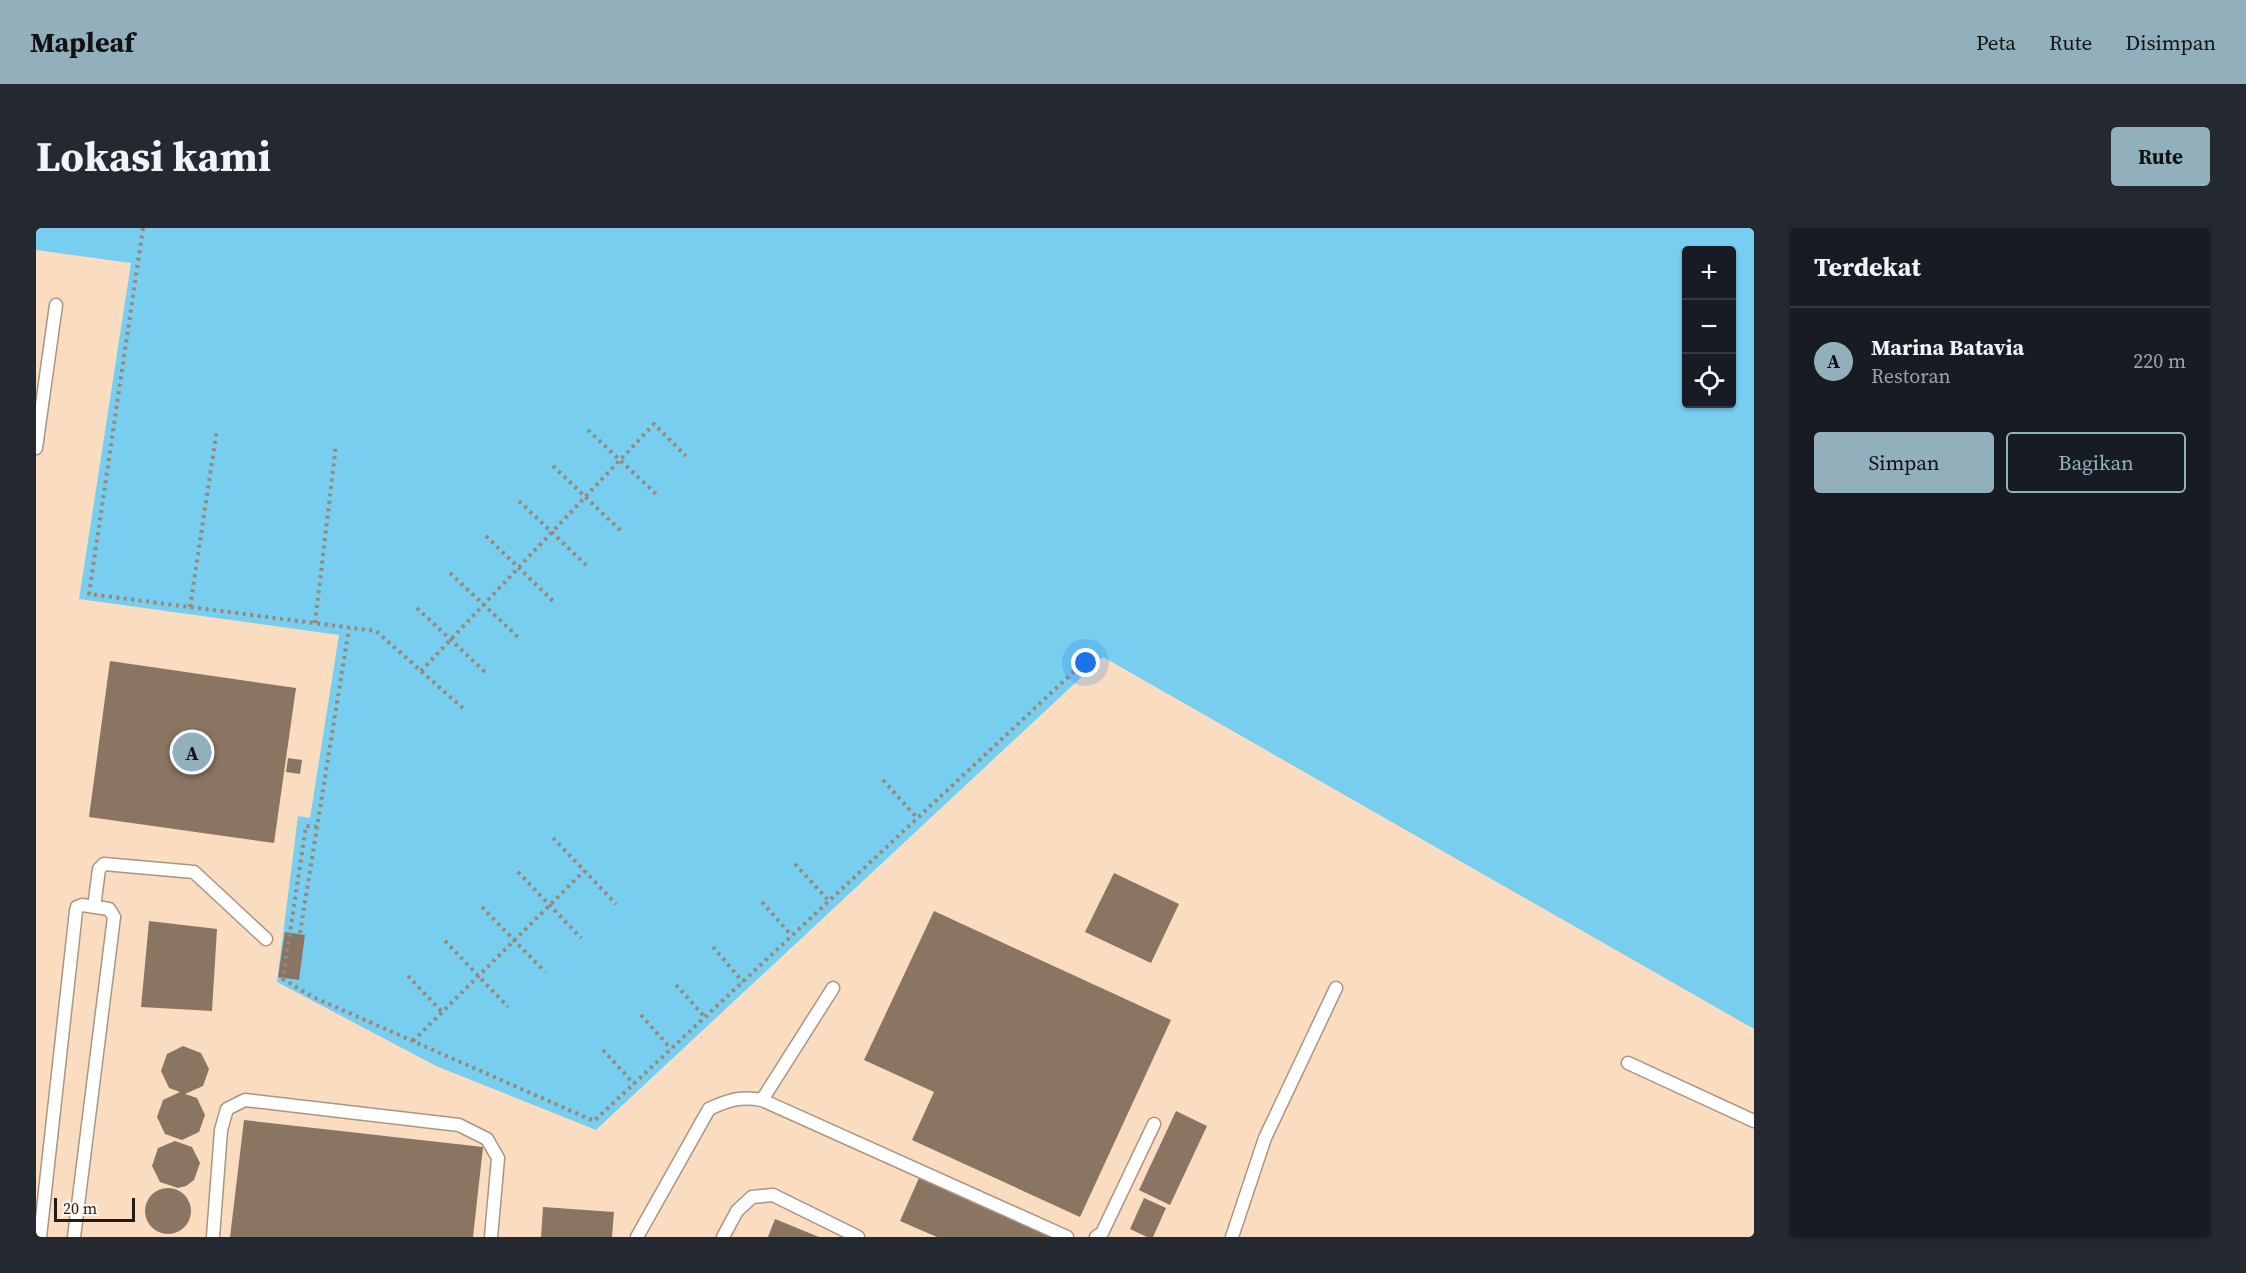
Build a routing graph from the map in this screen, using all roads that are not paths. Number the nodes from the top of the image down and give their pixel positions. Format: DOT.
graph roads {
  1 [pos="56,305"];
  2 [pos="36,448"];
  3 [pos="94,907"];
  4 [pos="266,939"];
  5 [pos="833,988"];
  6 [pos="1336,988"];
  7 [pos="1628,1063"];
  8 [pos="762,1100"];
  9 [pos="1754,1121"];
  10 [pos="1154,1124"];
  11 [pos="40,1237"];
  12 [pos="74,1237"];
  13 [pos="213,1237"];
  14 [pos="491,1237"];
  15 [pos="637,1237"];
  16 [pos="723,1237"];
  17 [pos="858,1237"];
  18 [pos="1066,1237"];
  19 [pos="1096,1237"];
  20 [pos="1232,1237"];
  1 -- 2 [label="lane"];
  3 -- 4 [label="lane"];
  3 -- 11 [label="lane"];
  3 -- 12 [label="lane"];
  5 -- 8 [label="lane"];
  6 -- 20 [label="lane"];
  7 -- 9 [label="lane"];
  8 -- 15 [label="lane"];
  8 -- 18 [label="lane"];
  10 -- 19 [label="lane"];
  13 -- 14 [label="lane"];
  16 -- 17 [label="lane"];
}
